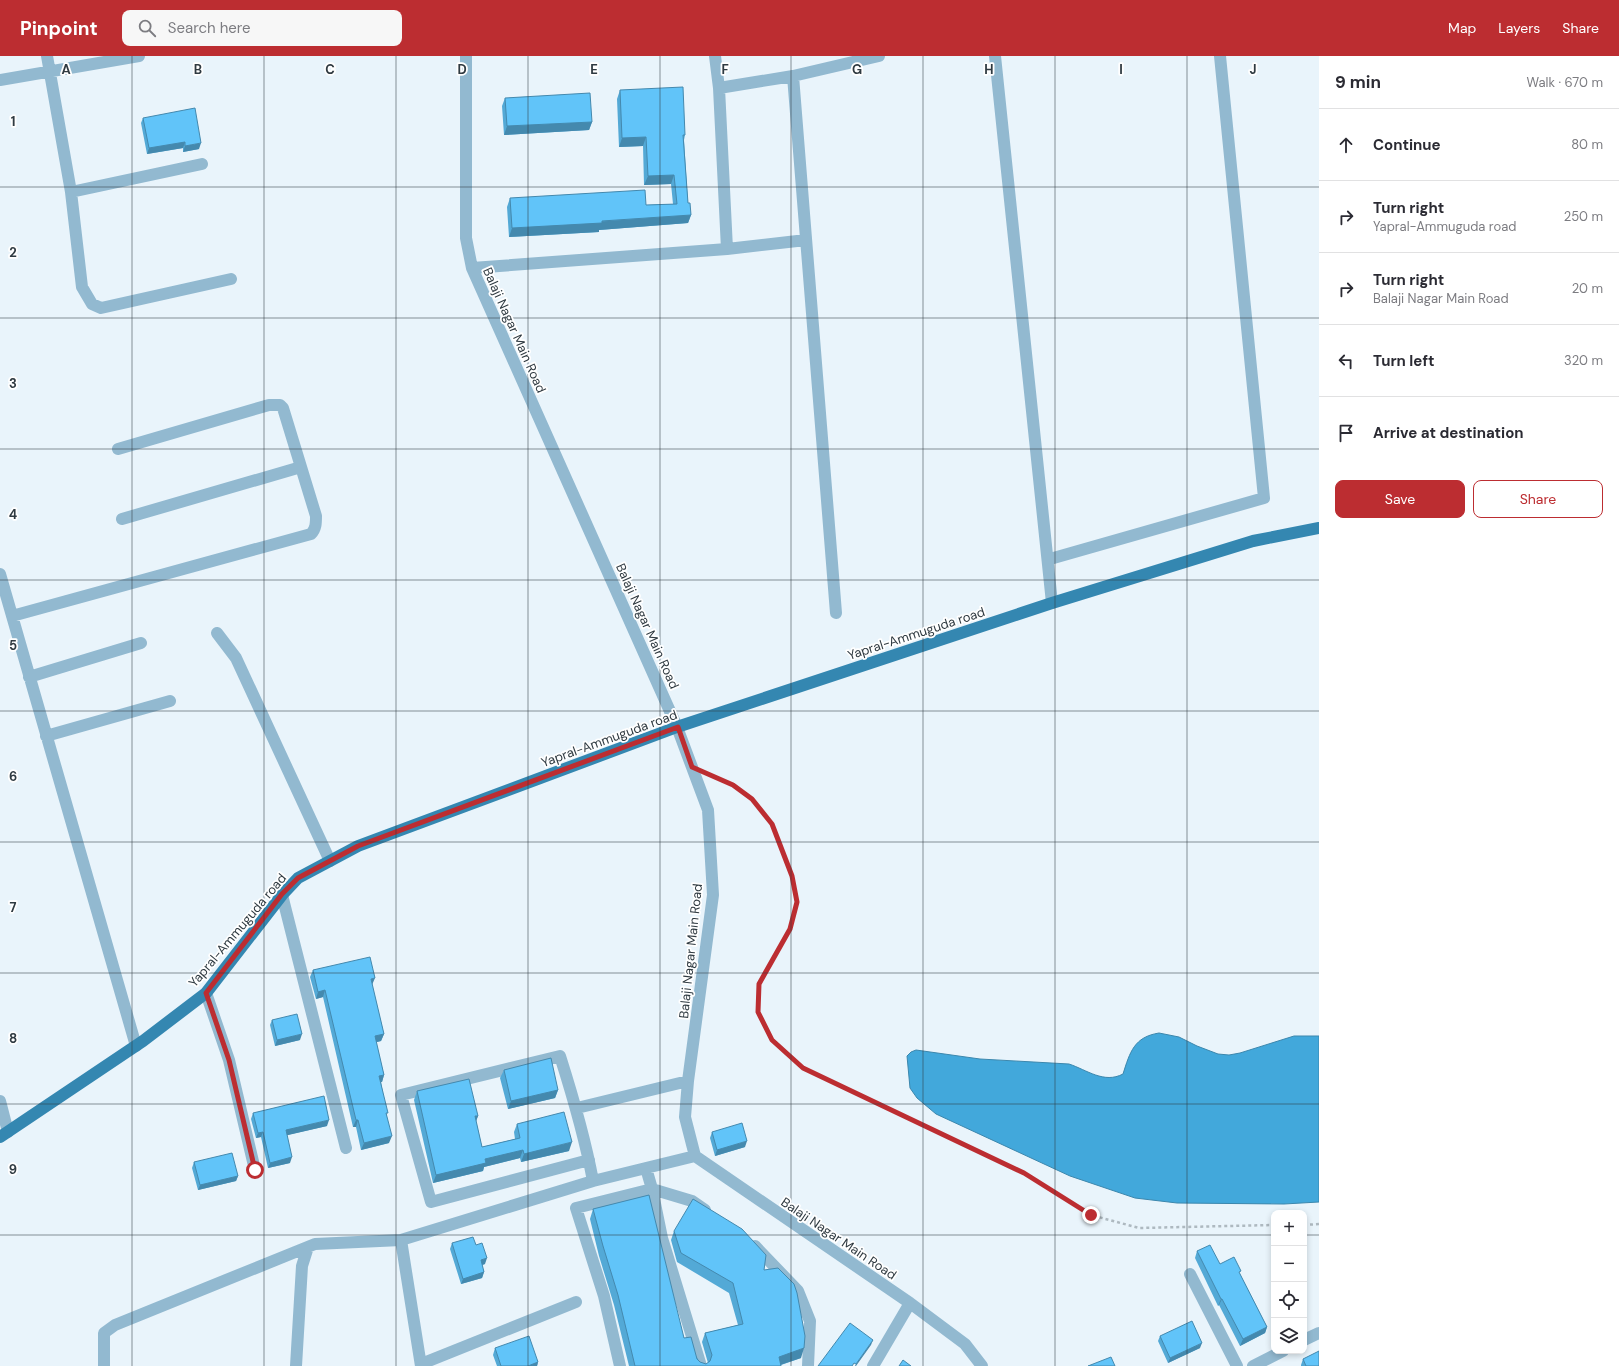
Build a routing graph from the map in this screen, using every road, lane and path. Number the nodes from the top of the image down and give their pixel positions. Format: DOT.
graph roads {
  1 [pos="47,56"];
  2 [pos="139,56"];
  3 [pos="466,56"];
  4 [pos="715,56"];
  5 [pos="880,56"];
  6 [pos="995,56"];
  7 [pos="1220,56"];
  8 [pos="50,70"];
  9 [pos="794,76"];
  10 [pos="0,80"];
  11 [pos="718,88"];
  12 [pos="202,164"];
  13 [pos="71,192"];
  14 [pos="806,240"];
  15 [pos="727,249"];
  16 [pos="472,268"];
  17 [pos="231,279"];
  18 [pos="118,449"];
  19 [pos="301,467"];
  20 [pos="122,519"];
  21 [pos="1319,528"];
  22 [pos="1050,559"];
  23 [pos="0,574"];
  24 [pos="1052,603"];
  25 [pos="836,613"];
  26 [pos="12,616"];
  27 [pos="217,633"];
  28 [pos="141,643"];
  29 [pos="30,677"];
  30 [pos="170,701"];
  31 [pos="678,727"];
  32 [pos="46,736"];
  33 [pos="692,767"];
  34 [pos="330,860"];
  35 [pos="282,894"];
  36 [pos="206,993"];
  37 [pos="136,1046"];
  38 [pos="688,1082"];
  39 [pos="0,1101"];
  40 [pos="577,1108"];
  41 [pos="4,1134"];
  42 [pos="346,1148"];
  43 [pos="695,1156"];
  44 [pos="589,1160"];
  45 [pos="646,1168"];
  46 [pos="255,1170"];
  47 [pos="593,1181"];
  48 [pos="652,1189"];
  49 [pos="717,1217"];
  50 [pos="1319,1224"];
  51 [pos="1271,1225"];
  52 [pos="1307,1225"];
  53 [pos="748,1238"];
  54 [pos="401,1240"];
  55 [pos="308,1248"];
  56 [pos="1190,1274"];
  57 [pos="576,1302"];
  58 [pos="910,1303"];
  59 [pos="1319,1333"];
  60 [pos="1307,1339"];
  61 [pos="1277,1354"];
  62 [pos="421,1365"];
  63 [pos="104,1366"];
  64 [pos="296,1366"];
  65 [pos="620,1366"];
  66 [pos="700,1366"];
  67 [pos="808,1366"];
  68 [pos="873,1366"];
  69 [pos="982,1366"];
  70 [pos="1237,1366"];
  71 [pos="1253,1366"];
  1 -- 8 [label="street"];
  2 -- 8 [label="street"];
  3 -- 16 [label="street, Balaji Nagar Main Road"];
  4 -- 11 [label="street"];
  5 -- 9 [label="street"];
  6 -- 24 [label="street"];
  7 -- 22 [label="street"];
  8 -- 10 [label="street"];
  8 -- 13 [label="street"];
  9 -- 11 [label="street"];
  9 -- 14 [label="street"];
  11 -- 15 [label="street"];
  12 -- 13 [label="street"];
  13 -- 17 [label="street"];
  14 -- 15 [label="street"];
  14 -- 25 [label="street"];
  15 -- 16 [label="street"];
  16 -- 31 [label="street, Balaji Nagar Main Road"];
  18 -- 19 [label="street"];
  19 -- 20 [label="street"];
  19 -- 26 [label="street"];
  21 -- 24 [label="main road, Yapral-Ammuguda road"];
  23 -- 26 [label="street"];
  24 -- 31 [label="main road, Yapral-Ammuguda road"];
  26 -- 29 [label="street"];
  27 -- 34 [label="street"];
  28 -- 29 [label="street"];
  29 -- 32 [label="street"];
  30 -- 32 [label="street"];
  31 -- 33 [label="street, Balaji Nagar Main Road"];
  31 -- 34 [label="main road, Yapral-Ammuguda road"];
  32 -- 37 [label="street"];
  33 -- 38 [label="street, Balaji Nagar Main Road"];
  33 -- 51 [label="path"];
  34 -- 35 [label="main road, Yapral-Ammuguda road"];
  35 -- 36 [label="main road, Yapral-Ammuguda road"];
  35 -- 42 [label="street"];
  36 -- 37 [label="main road, Yapral-Ammuguda road"];
  36 -- 46 [label="street"];
  37 -- 41 [label="main road, Yapral-Ammuguda road"];
  38 -- 40 [label="street"];
  38 -- 43 [label="street, Balaji Nagar Main Road"];
  39 -- 41 [label="street"];
  40 -- 44 [label="street"];
  40 -- 44 [label="street"];
  43 -- 45 [label="street"];
  43 -- 58 [label="street, Balaji Nagar Main Road"];
  44 -- 47 [label="street"];
  45 -- 47 [label="street"];
  45 -- 48 [label="street"];
  47 -- 54 [label="street"];
  48 -- 49 [label="street"];
  48 -- 65 [label="street"];
  48 -- 66 [label="street"];
  50 -- 52 [label="path"];
  53 -- 67 [label="street"];
  54 -- 55 [label="street"];
  54 -- 62 [label="street"];
  55 -- 63 [label="street"];
  55 -- 64 [label="street"];
  56 -- 70 [label="street"];
  57 -- 62 [label="street"];
  58 -- 68 [label="street"];
  58 -- 69 [label="street, Balaji Nagar Main Road"];
  59 -- 60 [label="street"];
  61 -- 71 [label="street"];
}
